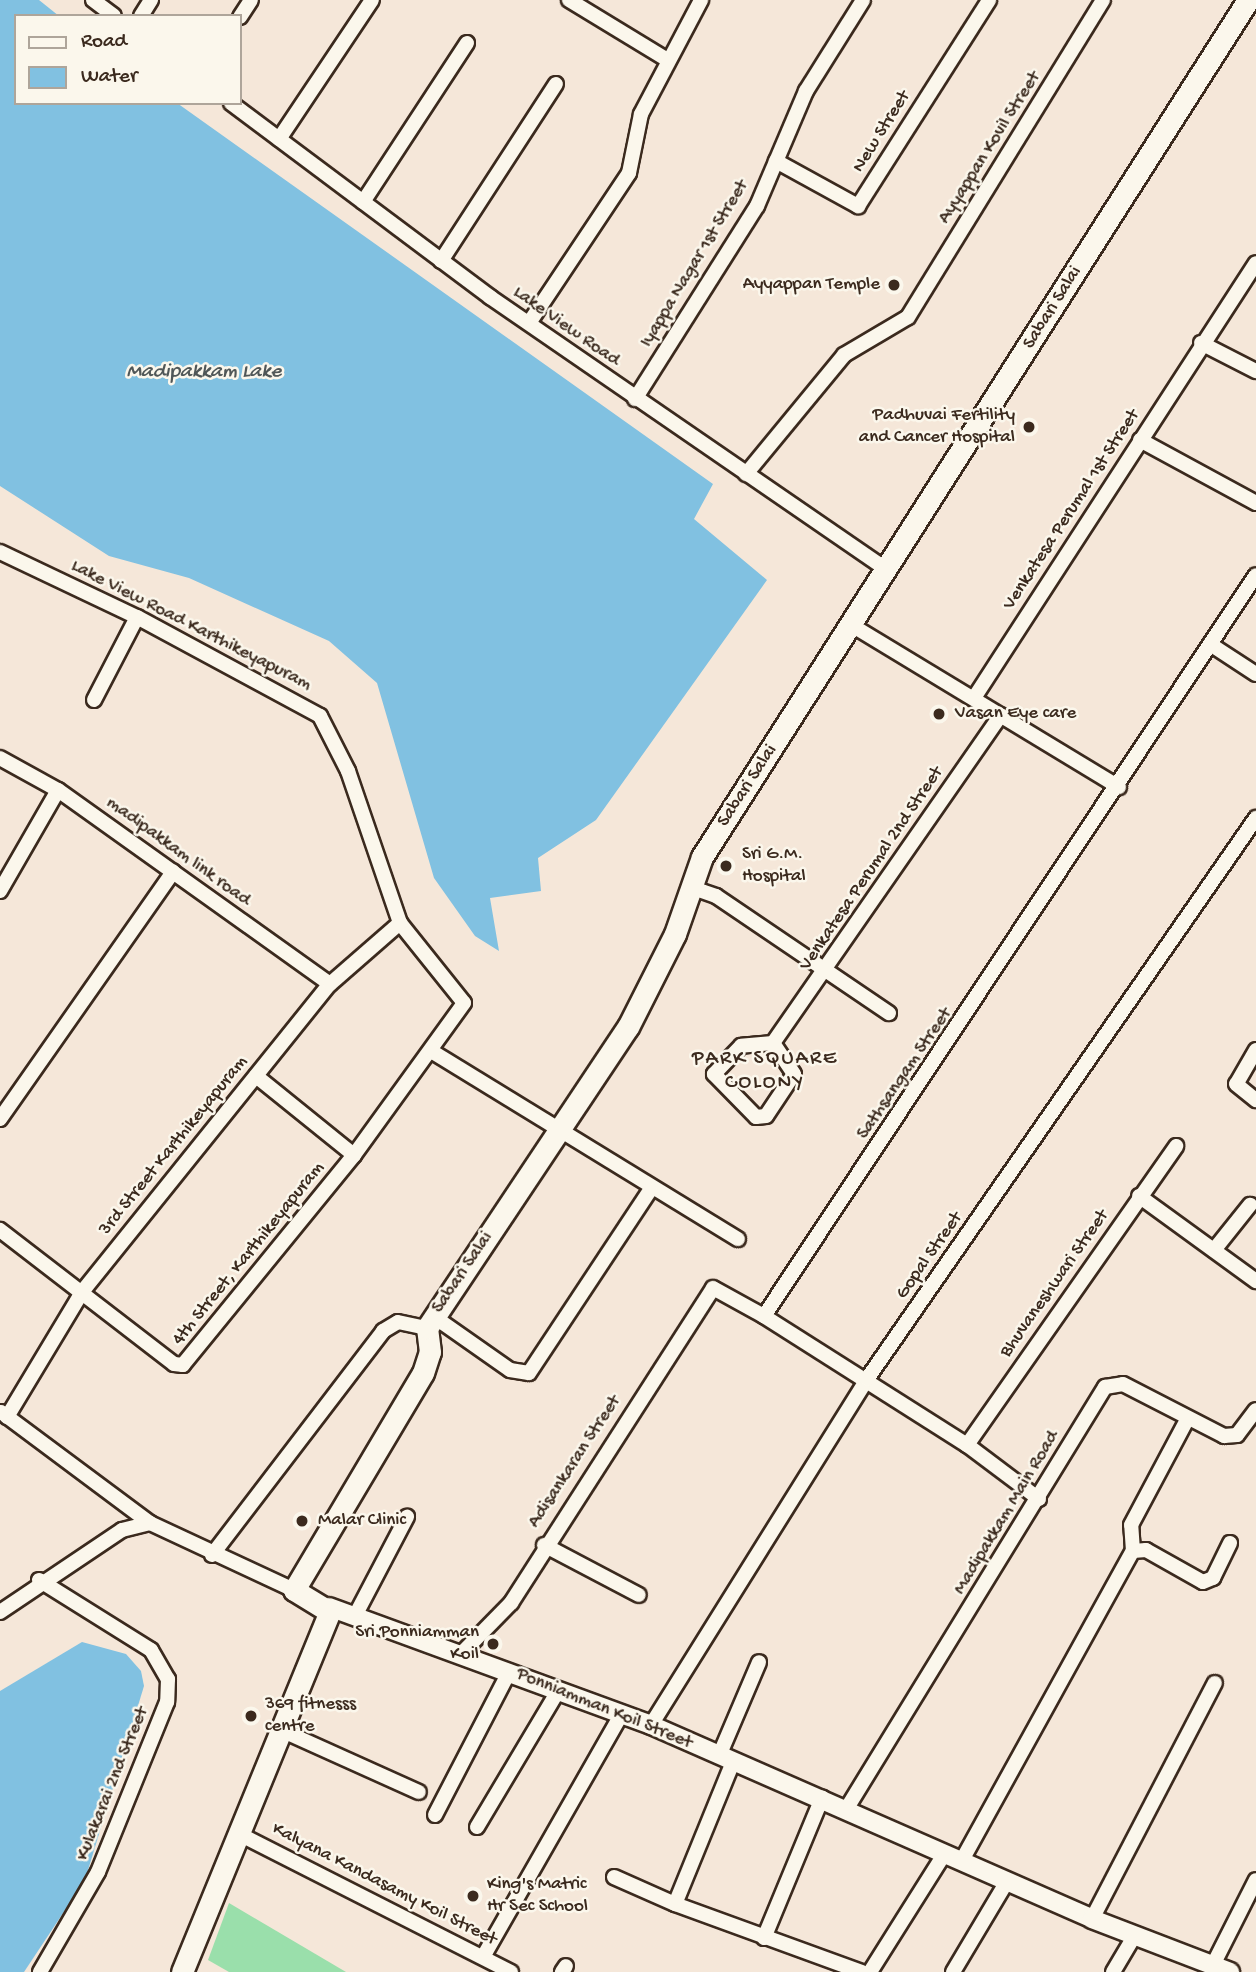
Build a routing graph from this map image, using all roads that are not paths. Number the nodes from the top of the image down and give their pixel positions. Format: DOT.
graph roads {
  1 [pos="93,0"];
  2 [pos="372,0"];
  3 [pos="569,0"];
  4 [pos="701,0"];
  5 [pos="863,0"];
  6 [pos="989,0"];
  7 [pos="1104,0"];
  8 [pos="1248,0"];
  9 [pos="111,14"];
  10 [pos="467,43"];
  11 [pos="666,59"];
  12 [pos="556,84"];
  13 [pos="234,105"];
  14 [pos="279,139"];
  15 [pos="776,161"];
  16 [pos="363,202"];
  17 [pos="442,261"];
  18 [pos="1256,263"];
  19 [pos="529,323"];
  20 [pos="1202,343"];
  21 [pos="1256,371"];
  22 [pos="635,398"];
  23 [pos="1140,440"];
  24 [pos="746,474"];
  25 [pos="1256,503"];
  26 [pos="0,552"];
  27 [pos="888,570"];
  28 [pos="1256,575"];
  29 [pos="137,617"];
  30 [pos="853,626"];
  31 [pos="1210,644"];
  32 [pos="1256,674"];
  33 [pos="974,698"];
  34 [pos="94,700"];
  35 [pos="1001,715"];
  36 [pos="0,758"];
  37 [pos="1119,787"];
  38 [pos="58,790"];
  39 [pos="1256,818"];
  40 [pos="173,872"];
  41 [pos="693,888"];
  42 [pos="0,891"];
  43 [pos="400,923"];
  44 [pos="826,972"];
  45 [pos="330,984"];
  46 [pos="889,1013"];
  47 [pos="773,1043"];
  48 [pos="1256,1049"];
  49 [pos="431,1051"];
  50 [pos="256,1076"];
  51 [pos="1256,1100"];
  52 [pos="0,1119"];
  53 [pos="558,1132"];
  54 [pos="1176,1146"];
  55 [pos="354,1154"];
  56 [pos="650,1190"];
  57 [pos="1139,1196"];
  58 [pos="1250,1205"];
  59 [pos="0,1230"];
  60 [pos="738,1239"];
  61 [pos="1214,1251"];
  62 [pos="1256,1281"];
  63 [pos="82,1292"];
  64 [pos="764,1316"];
  65 [pos="430,1322"];
  66 [pos="867,1380"];
  67 [pos="1256,1410"];
  68 [pos="4,1414"];
  69 [pos="1188,1418"];
  70 [pos="967,1445"];
  71 [pos="1039,1499"];
  72 [pos="407,1517"];
  73 [pos="150,1523"];
  74 [pos="1230,1543"];
  75 [pos="544,1545"];
  76 [pos="1133,1550"];
  77 [pos="212,1555"];
  78 [pos="39,1580"];
  79 [pos="294,1590"];
  80 [pos="639,1595"];
  81 [pos="329,1607"];
  82 [pos="0,1612"];
  83 [pos="356,1614"];
  84 [pos="463,1652"];
  85 [pos="759,1662"];
  86 [pos="509,1672"];
  87 [pos="1214,1683"];
  88 [pos="558,1691"];
  89 [pos="620,1717"];
  90 [pos="651,1725"];
  91 [pos="281,1730"];
  92 [pos="726,1759"];
  93 [pos="419,1792"];
  94 [pos="822,1798"];
  95 [pos="847,1808"];
  96 [pos="435,1815"];
  97 [pos="477,1826"];
  98 [pos="239,1834"];
  99 [pos="953,1857"];
  100 [pos="614,1877"];
  101 [pos="1256,1880"];
  102 [pos="1006,1883"];
  103 [pos="675,1904"];
  104 [pos="1092,1919"];
  105 [pos="1135,1935"];
  106 [pos="764,1938"];
  107 [pos="483,1956"];
  108 [pos="1201,1966"];
  109 [pos="40,1972"];
  110 [pos="182,1972"];
  111 [pos="511,1972"];
  112 [pos="862,1972"];
  113 [pos="870,1972"];
  114 [pos="953,1972"];
  115 [pos="1114,1972"];
  116 [pos="1230,1972"];
  1 -- 9 [label="street"];
  2 -- 14 [label="street"];
  3 -- 11 [label="street"];
  4 -- 11 [label="street"];
  5 -- 15 [label="street, Iyappa Nagar 1st Street"];
  6 -- 15 [label="street, New Street"];
  7 -- 24 [label="street, Ayyappan Kovil Street"];
  8 -- 27 [label="main road, Sabari Salai"];
  10 -- 16 [label="street"];
  11 -- 19 [label="street"];
  12 -- 17 [label="street"];
  13 -- 14 [label="street, Lake View Road"];
  14 -- 16 [label="street, Lake View Road"];
  15 -- 22 [label="street, Iyappa Nagar 1st Street"];
  16 -- 17 [label="street, Lake View Road"];
  17 -- 19 [label="street, Lake View Road"];
  18 -- 20 [label="street, Venkatesa Perumal 1st Street"];
  19 -- 22 [label="street, Lake View Road"];
  20 -- 21 [label="street"];
  20 -- 23 [label="street, Venkatesa Perumal 1st Street"];
  22 -- 24 [label="street, Lake View Road"];
  23 -- 25 [label="street"];
  23 -- 33 [label="street, Venkatesa Perumal 1st Street"];
  24 -- 27 [label="street, Lake View Road"];
  26 -- 29 [label="street, Lake View Road Karthikeyapuram"];
  27 -- 30 [label="main road, Sabari Salai"];
  28 -- 31 [label="street, Sathsangam Street"];
  29 -- 34 [label="street"];
  29 -- 43 [label="street, Lake View Road Karthikeyapuram"];
  30 -- 33 [label="street"];
  30 -- 41 [label="main road, Sabari Salai"];
  31 -- 32 [label="street"];
  31 -- 37 [label="street, Sathsangam Street"];
  33 -- 35 [label="street"];
  35 -- 37 [label="street"];
  35 -- 44 [label="street, Venkatesa Perumal 2nd Street"];
  36 -- 38 [label="street, madipakkam link road"];
  37 -- 64 [label="street, Sathsangam Street"];
  38 -- 40 [label="street, madipakkam link road"];
  38 -- 42 [label="street"];
  39 -- 66 [label="street, Gopal Street"];
  40 -- 45 [label="street, madipakkam link road"];
  40 -- 52 [label="street"];
  41 -- 44 [label="street"];
  41 -- 53 [label="main road, Sabari Salai"];
  43 -- 45 [label="street, 3rd Street Karthikeyapuram"];
  43 -- 49 [label="street, Lake View Road Karthikeyapuram"];
  44 -- 46 [label="street"];
  44 -- 47 [label="street, Venkatesa Perumal 2nd Street"];
  45 -- 50 [label="street, 3rd Street Karthikeyapuram"];
  47 -- 47 [label="street"];
  48 -- 51 [label="street"];
  49 -- 53 [label="street"];
  49 -- 55 [label="street, 4th Street, Karthikeyapuram"];
  50 -- 55 [label="street"];
  50 -- 63 [label="street, 3rd Street Karthikeyapuram"];
  53 -- 56 [label="street"];
  53 -- 65 [label="main road, Sabari Salai"];
  54 -- 57 [label="street, Bhuvaneshwari Street"];
  55 -- 63 [label="street, 4th Street, Karthikeyapuram"];
  56 -- 60 [label="street"];
  56 -- 65 [label="street"];
  57 -- 61 [label="street"];
  57 -- 70 [label="street, Bhuvaneshwari Street"];
  58 -- 61 [label="street"];
  59 -- 63 [label="street, 4th Street, Karthikeyapuram"];
  61 -- 62 [label="street"];
  63 -- 68 [label="street, 3rd Street Karthikeyapuram"];
  64 -- 66 [label="street"];
  64 -- 75 [label="street, Adisankaran Street"];
  65 -- 77 [label="street"];
  65 -- 79 [label="main road, Sabari Salai"];
  66 -- 70 [label="street"];
  66 -- 90 [label="street, Gopal Street"];
  67 -- 69 [label="street, Madipakkam Main Road"];
  68 -- 73 [label="street, Ponniamman Koil Street"];
  69 -- 71 [label="street, Madipakkam Main Road"];
  69 -- 76 [label="street"];
  70 -- 71 [label="street"];
  71 -- 95 [label="street, Madipakkam Main Road"];
  72 -- 83 [label="street"];
  73 -- 77 [label="street, Ponniamman Koil Street"];
  73 -- 78 [label="street"];
  74 -- 76 [label="street"];
  75 -- 80 [label="street"];
  75 -- 84 [label="street, Adisankaran Street"];
  76 -- 99 [label="street"];
  77 -- 79 [label="street, Ponniamman Koil Street"];
  78 -- 82 [label="street"];
  78 -- 109 [label="street, Kulakarai 2nd Street"];
  79 -- 81 [label="main road, Ponniamman Koil Street"];
  81 -- 83 [label="street, Ponniamman Koil Street"];
  81 -- 91 [label="main road"];
  83 -- 84 [label="street, Ponniamman Koil Street"];
  84 -- 86 [label="street, Ponniamman Koil Street"];
  85 -- 92 [label="street"];
  86 -- 88 [label="street, Ponniamman Koil Street"];
  86 -- 96 [label="street"];
  87 -- 104 [label="street"];
  88 -- 89 [label="street, Ponniamman Koil Street"];
  88 -- 97 [label="street"];
  89 -- 90 [label="street, Ponniamman Koil Street"];
  89 -- 107 [label="street"];
  90 -- 92 [label="street, Ponniamman Koil Street"];
  91 -- 93 [label="street"];
  91 -- 98 [label="main road"];
  92 -- 94 [label="street, Ponniamman Koil Street"];
  92 -- 103 [label="street"];
  94 -- 95 [label="street, Ponniamman Koil Street"];
  94 -- 106 [label="street"];
  95 -- 99 [label="street, Ponniamman Koil Street"];
  98 -- 107 [label="street, Kalyana Kandasamy Koil Street"];
  98 -- 110 [label="main road"];
  99 -- 102 [label="street, Ponniamman Koil Street"];
  99 -- 113 [label="street"];
  100 -- 103 [label="street"];
  101 -- 108 [label="street"];
  102 -- 104 [label="street, Ponniamman Koil Street"];
  102 -- 114 [label="street"];
  103 -- 106 [label="street"];
  104 -- 105 [label="street, Ponniamman Koil Street"];
  105 -- 108 [label="street, Ponniamman Koil Street"];
  105 -- 115 [label="street"];
  106 -- 112 [label="street"];
  107 -- 111 [label="street, Kalyana Kandasamy Koil Street"];
  108 -- 116 [label="street, Ponniamman Koil Street"];
}
